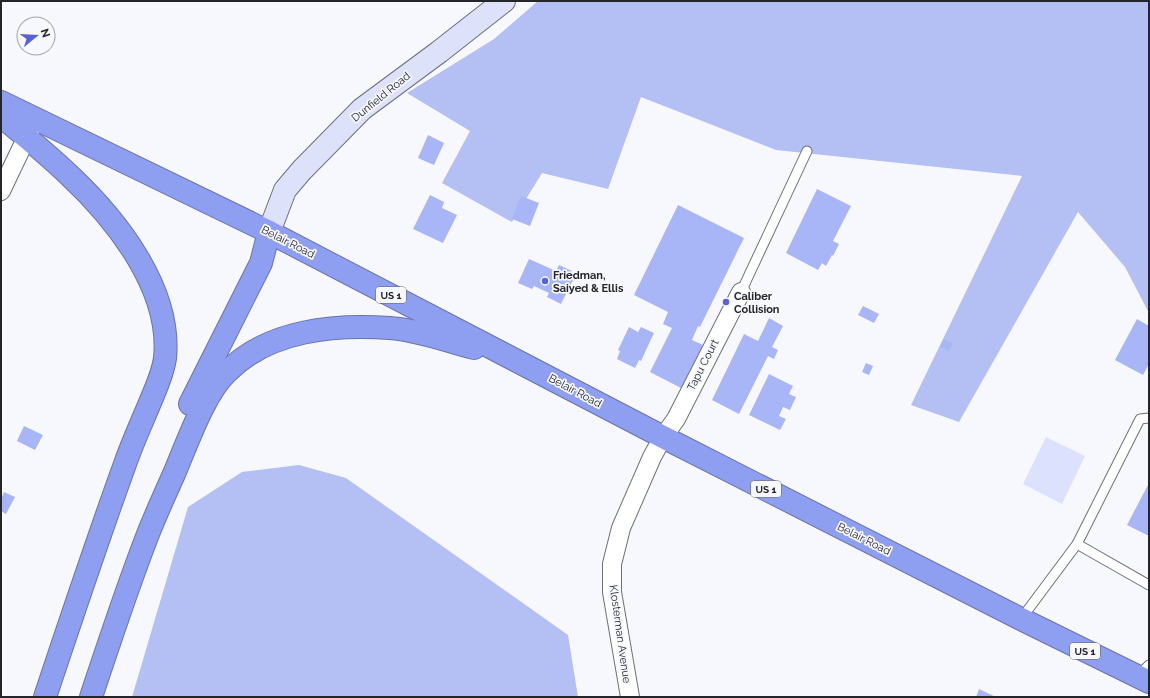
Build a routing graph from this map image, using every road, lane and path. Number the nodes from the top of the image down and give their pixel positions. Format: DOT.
graph roads {
  1 [pos="504,1"];
  2 [pos="1,102"];
  3 [pos="1,116"];
  4 [pos="37,118"];
  5 [pos="26,137"];
  6 [pos="807,151"];
  7 [pos="1,191"];
  8 [pos="269,232"];
  9 [pos="741,292"];
  10 [pos="512,358"];
  11 [pos="1149,418"];
  12 [pos="663,437"];
  13 [pos="148,533"];
  14 [pos="1076,544"];
  15 [pos="1149,585"];
  16 [pos="1021,619"];
  17 [pos="1145,675"];
  18 [pos="45,697"];
  19 [pos="90,697"];
  20 [pos="630,697"];
  1 -- 8 [label="street, Dunfield Road"];
  2 -- 4 [label="highway, Belair Road / US 1"];
  3 -- 5 [label="highway"];
  4 -- 5 [label="street"];
  4 -- 8 [label="highway, Belair Road / US 1"];
  5 -- 7 [label="street"];
  5 -- 18 [label="highway"];
  6 -- 9 [label="lane"];
  8 -- 10 [label="highway, Belair Road / US 1"];
  8 -- 13 [label="highway"];
  9 -- 12 [label="street, Tapu Court"];
  10 -- 12 [label="highway, Belair Road / US 1"];
  10 -- 13 [label="highway"];
  11 -- 14 [label="lane"];
  12 -- 16 [label="highway, Belair Road / US 1"];
  12 -- 20 [label="street, Klosterman Avenue"];
  13 -- 19 [label="highway"];
  14 -- 15 [label="lane"];
  14 -- 16 [label="lane"];
  16 -- 17 [label="highway, Belair Road / US 1"];
}
